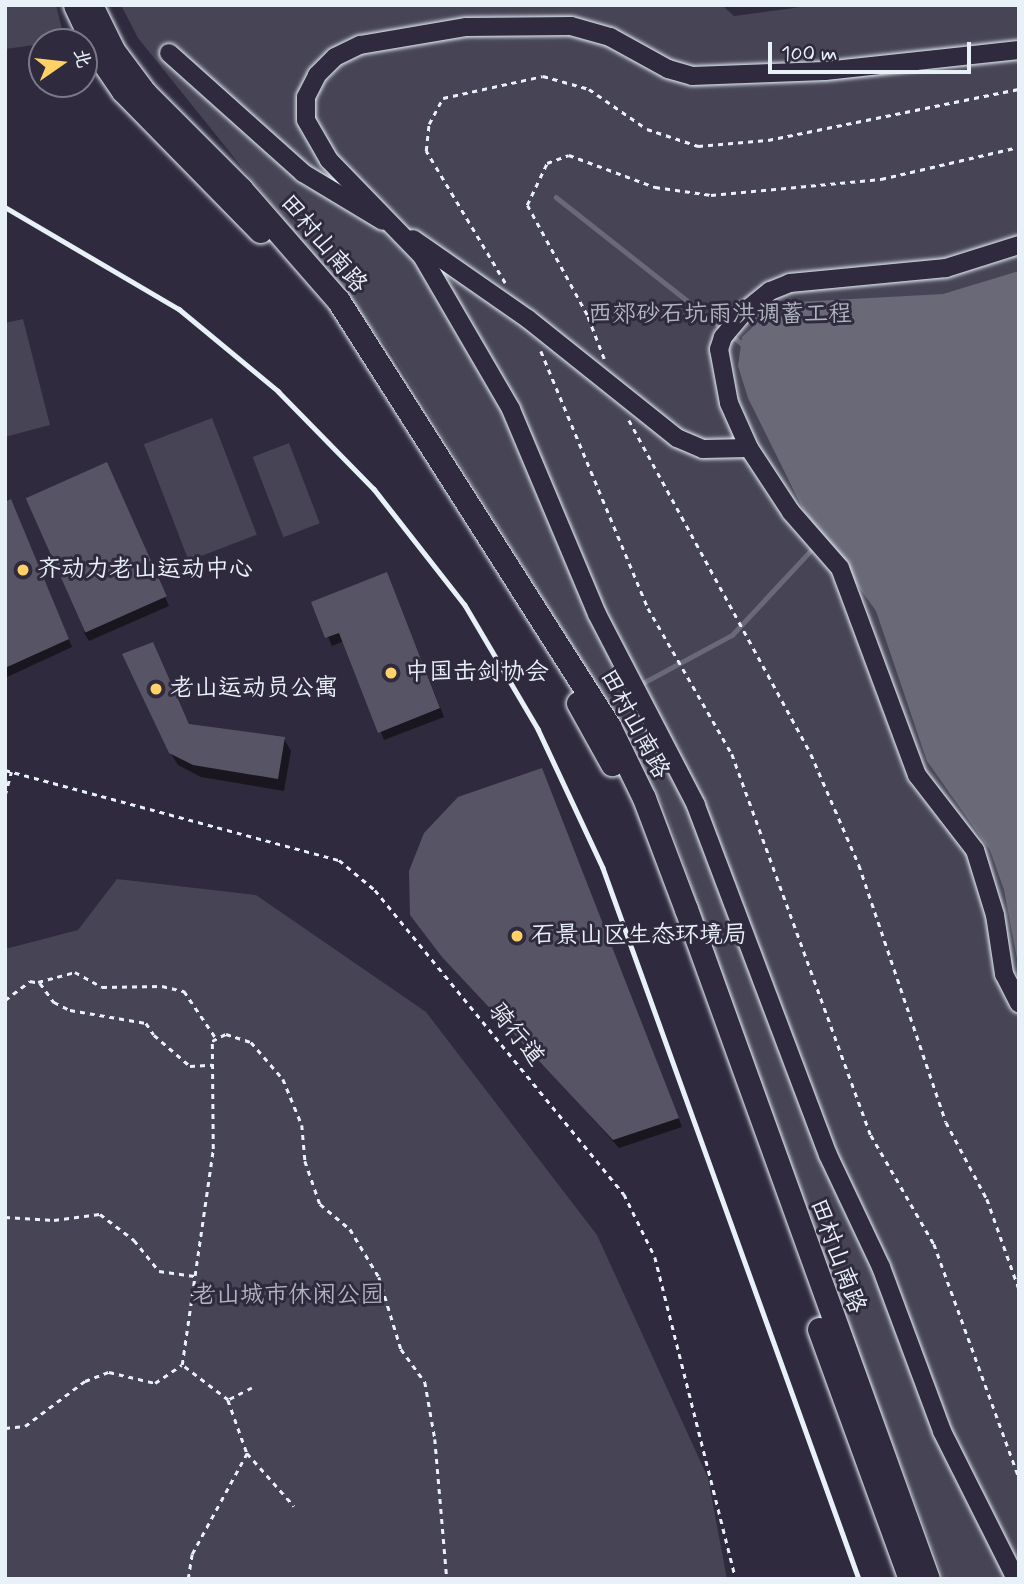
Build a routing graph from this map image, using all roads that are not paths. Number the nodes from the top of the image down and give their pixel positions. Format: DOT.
graph roads {
  1 [pos="75,5"];
  2 [pos="91,5"];
  3 [pos="1019,50"];
  4 [pos="169,53"];
  5 [pos="405,234"];
  6 [pos="1019,245"];
  7 [pos="749,448"];
  8 [pos="1019,1003"];
  9 [pos="910,1579"];
  10 [pos="928,1579"];
  11 [pos="1016,1579"];
  1 -- 9 [label="main road, 田村山南路"];
  2 -- 10 [label="main road, 田村山南路"];
  3 -- 5 [label="lane"];
  4 -- 5 [label="lane"];
  5 -- 7 [label="lane"];
  5 -- 11 [label="lane"];
  6 -- 7 [label="lane"];
  7 -- 8 [label="lane"];
}
